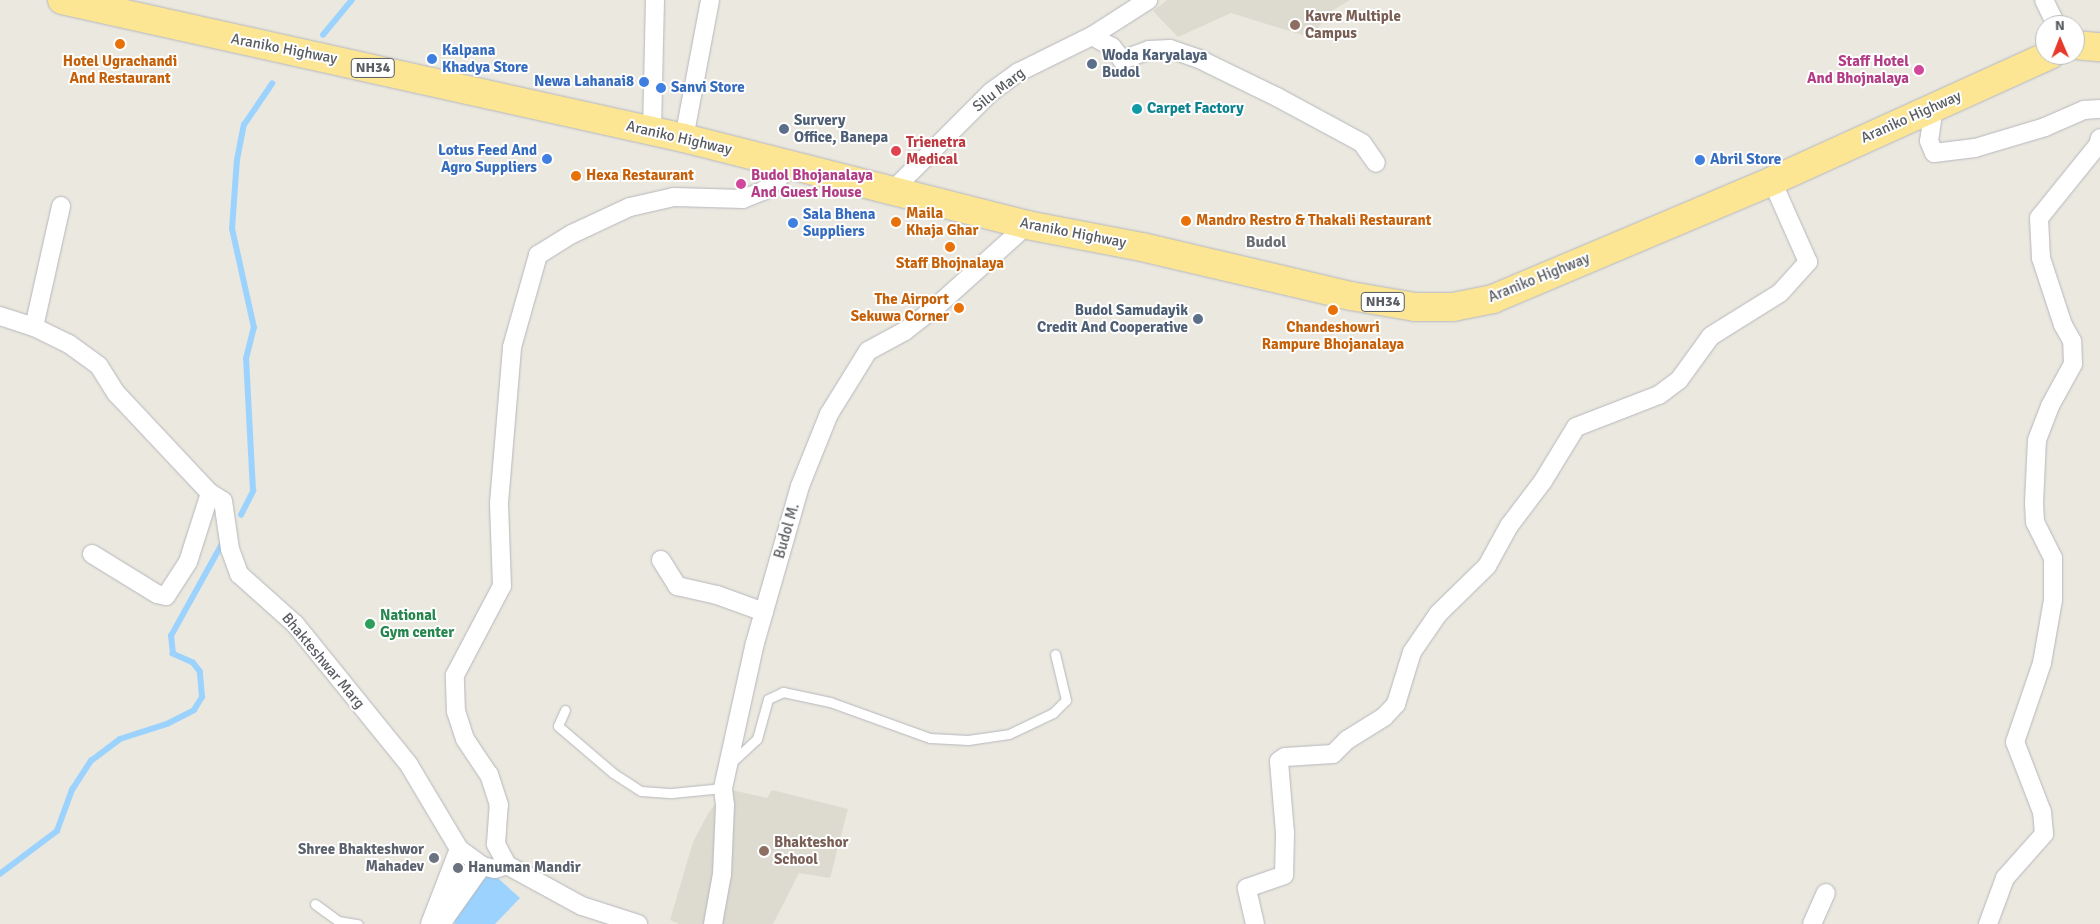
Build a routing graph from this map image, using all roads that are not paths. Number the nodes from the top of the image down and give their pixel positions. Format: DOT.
graph roads {
  1 [pos="62,0"];
  2 [pos="655,0"];
  3 [pos="710,0"];
  4 [pos="1148,0"];
  5 [pos="2044,0"];
  6 [pos="2051,15"];
  7 [pos="1092,36"];
  8 [pos="2085,46"];
  9 [pos="2100,47"];
  10 [pos="2035,62"];
  11 [pos="1934,106"];
  12 [pos="2100,109"];
  13 [pos="652,131"];
  14 [pos="684,138"];
  15 [pos="2100,138"];
  16 [pos="1376,163"];
  17 [pos="794,164"];
  18 [pos="1772,182"];
  19 [pos="894,189"];
  20 [pos="62,206"];
  21 [pos="1026,225"];
  22 [pos="0,316"];
  23 [pos="34,327"];
  24 [pos="210,493"];
  25 [pos="92,554"];
  26 [pos="661,560"];
  27 [pos="764,612"];
  28 [pos="1055,654"];
  29 [pos="565,710"];
  30 [pos="728,765"];
  31 [pos="723,788"];
  32 [pos="459,849"];
  33 [pos="477,864"];
  34 [pos="507,866"];
  35 [pos="1826,893"];
  36 [pos="315,904"];
  37 [pos="358,924"];
  38 [pos="430,924"];
  39 [pos="441,924"];
  40 [pos="638,924"];
  41 [pos="713,924"];
  42 [pos="1255,924"];
  43 [pos="1812,924"];
  44 [pos="1988,924"];
  1 -- 13 [label="highway, Araniko Highway / NH34"];
  2 -- 13 [label="street"];
  3 -- 14 [label="street"];
  4 -- 7 [label="street, Silu Marg"];
  5 -- 6 [label="street"];
  7 -- 16 [label="street"];
  7 -- 19 [label="street, Silu Marg"];
  8 -- 9 [label="highway"];
  10 -- 11 [label="highway, Araniko Highway / NH34"];
  11 -- 12 [label="street"];
  11 -- 18 [label="highway, Araniko Highway / NH34"];
  13 -- 14 [label="highway, Araniko Highway / NH34"];
  14 -- 17 [label="highway, Araniko Highway / NH34"];
  15 -- 44 [label="street"];
  17 -- 19 [label="highway, Araniko Highway / NH34"];
  17 -- 34 [label="street"];
  18 -- 21 [label="highway, Araniko Highway / NH34"];
  18 -- 42 [label="street"];
  19 -- 21 [label="highway, Araniko Highway / NH34"];
  20 -- 23 [label="street"];
  21 -- 27 [label="street, Budol M."];
  22 -- 23 [label="street, Bhakteshwar Marg"];
  23 -- 24 [label="street, Bhakteshwar Marg"];
  24 -- 25 [label="street"];
  24 -- 32 [label="street, Bhakteshwar Marg"];
  26 -- 27 [label="street"];
  27 -- 30 [label="street, Budol M."];
  28 -- 30 [label="lane"];
  29 -- 31 [label="lane"];
  30 -- 31 [label="street, Budol M."];
  31 -- 41 [label="street, Budol M."];
  32 -- 33 [label="street, Bhakteshwar Marg"];
  32 -- 38 [label="street"];
  33 -- 34 [label="street"];
  33 -- 38 [label="lane"];
  33 -- 39 [label="street"];
  34 -- 40 [label="street"];
  35 -- 43 [label="street"];
  36 -- 37 [label="lane"];
}
